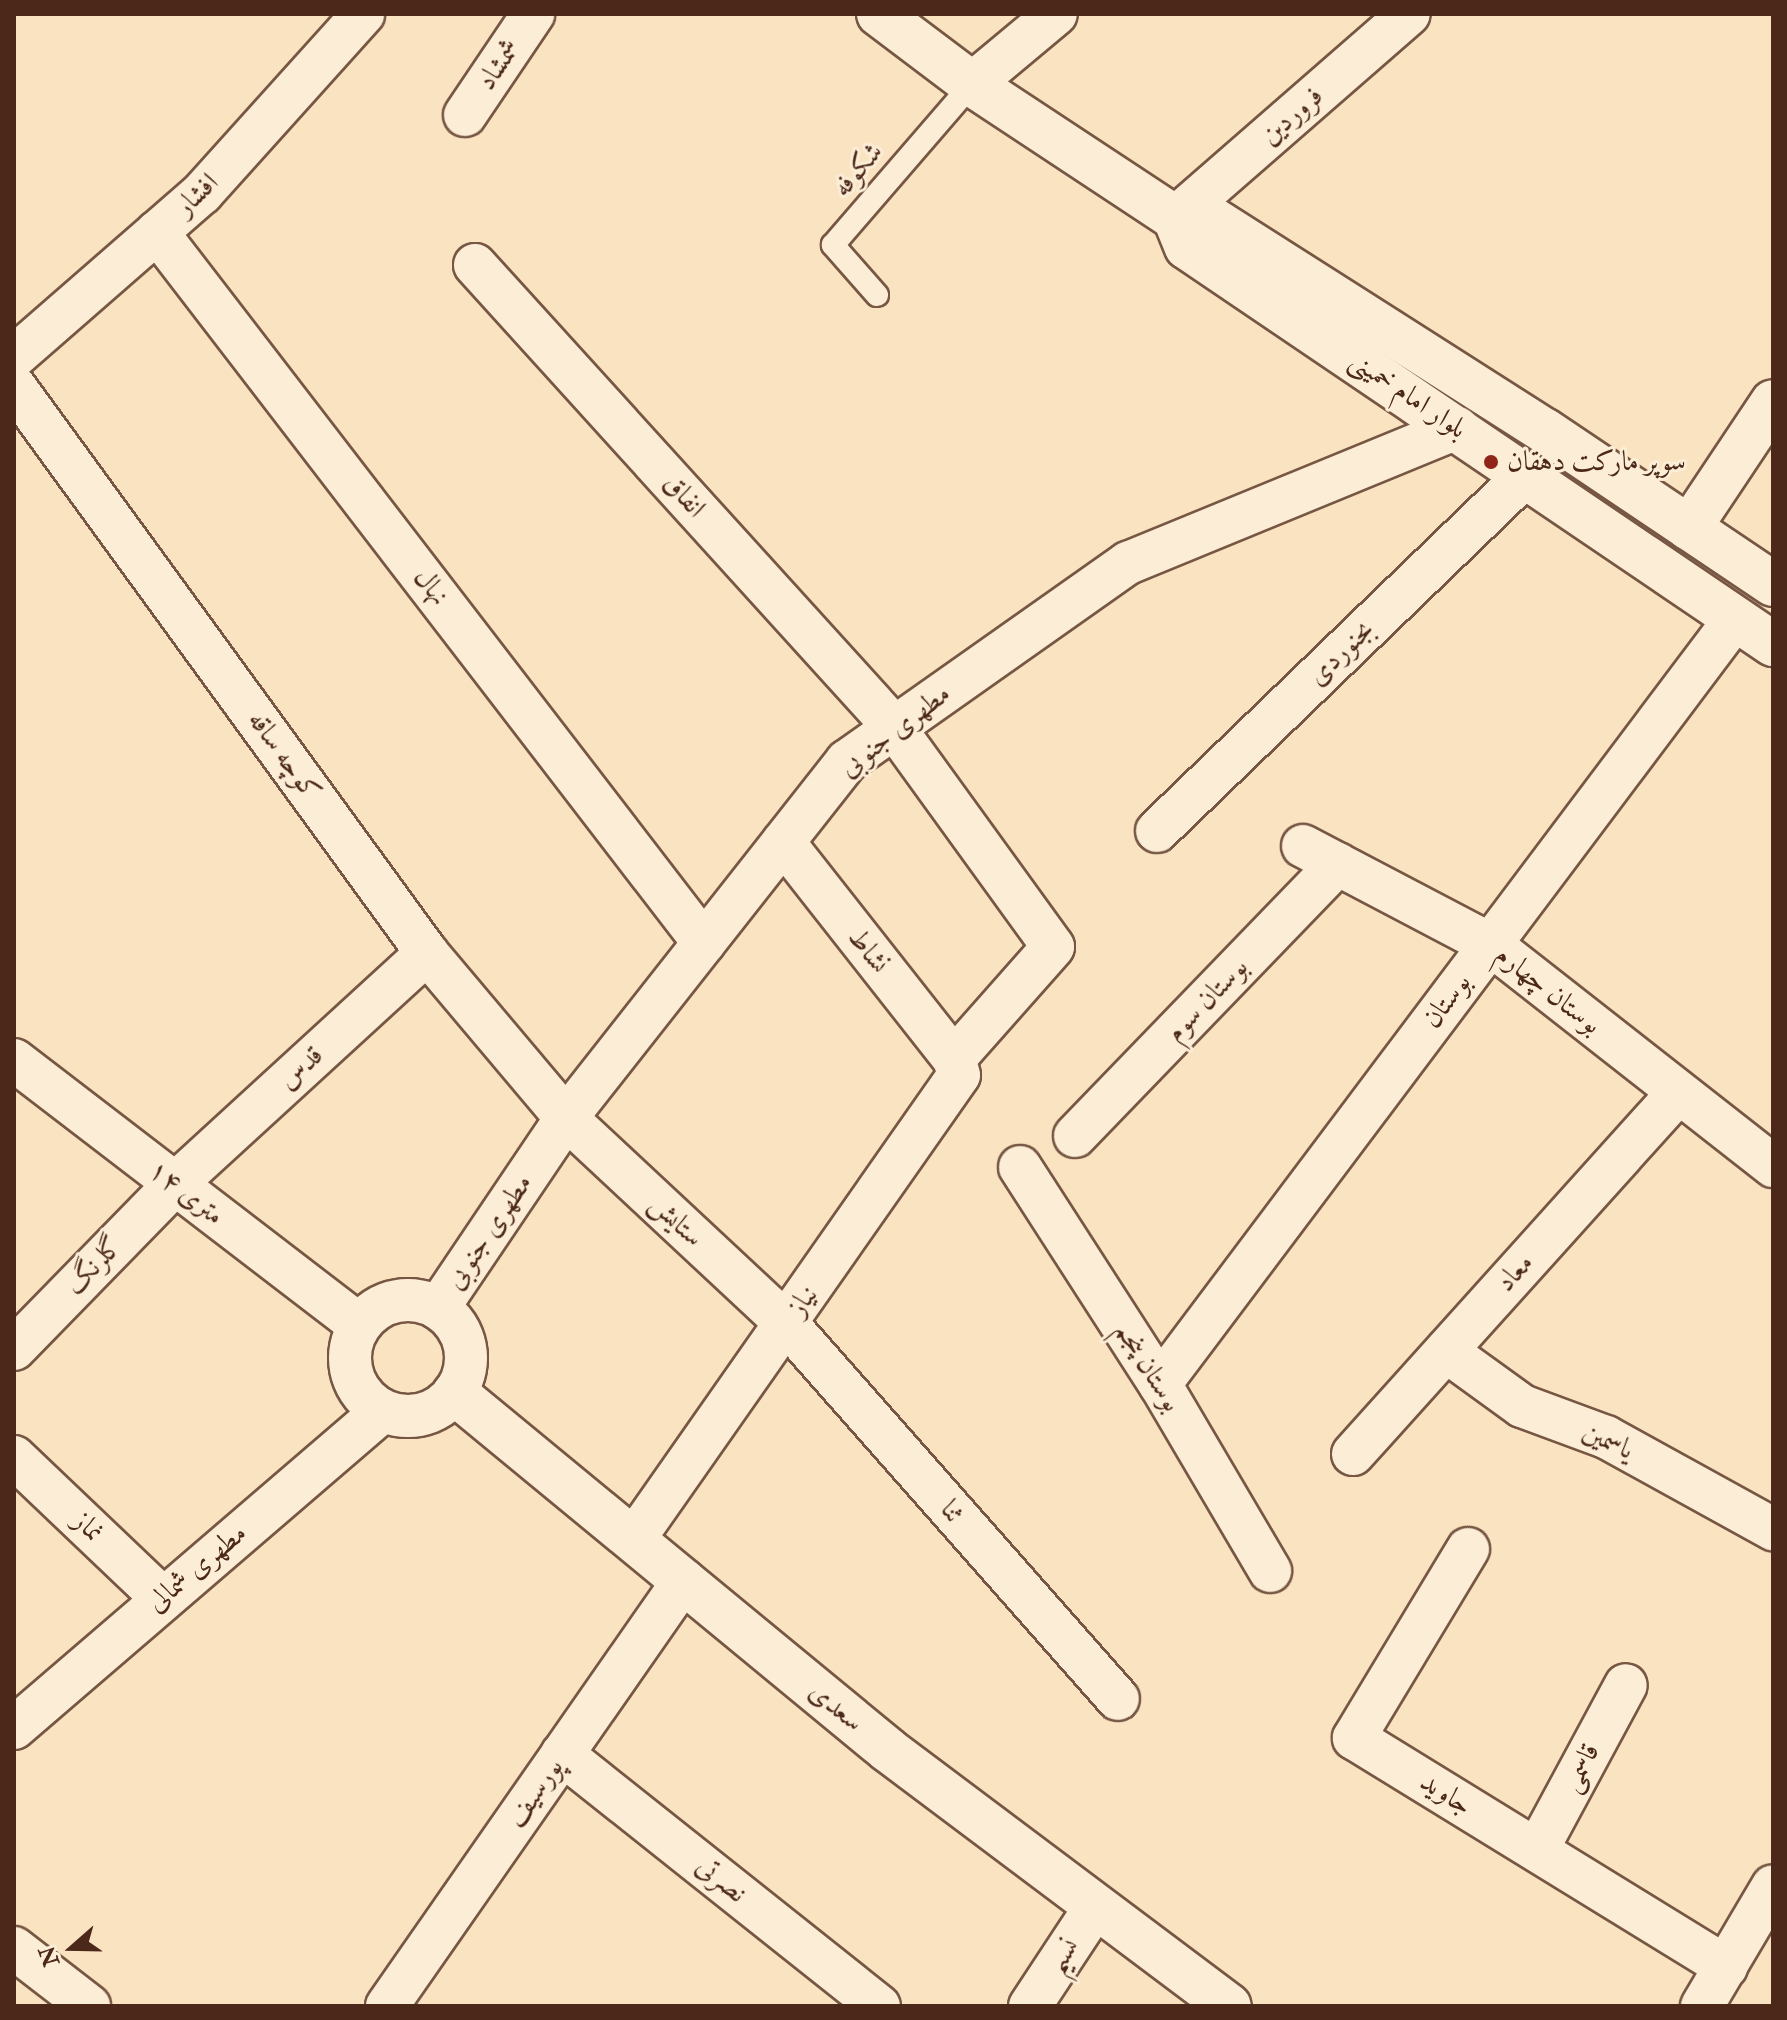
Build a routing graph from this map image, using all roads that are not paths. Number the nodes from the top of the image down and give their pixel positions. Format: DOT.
graph roads {
  1 [pos="363,14"];
  2 [pos="533,14"];
  3 [pos="879,14"];
  4 [pos="1056,14"];
  5 [pos="1409,14"];
  6 [pos="972,84"];
  7 [pos="465,115"];
  8 [pos="1175,218"];
  9 [pos="157,232"];
  10 [pos="475,265"];
  11 [pos="877,295"];
  12 [pos="14,357"];
  13 [pos="14,386"];
  14 [pos="1773,402"];
  15 [pos="1457,428"];
  16 [pos="1526,475"];
  17 [pos="1689,528"];
  18 [pos="1773,584"];
  19 [pos="1735,619"];
  20 [pos="1773,644"];
  21 [pos="894,727"];
  22 [pos="1157,831"];
  23 [pos="783,842"];
  24 [pos="1321,855"];
  25 [pos="704,943"];
  26 [pos="1490,944"];
  27 [pos="427,953"];
  28 [pos="954,1059"];
  29 [pos="14,1060"];
  30 [pos="1678,1093"];
  31 [pos="566,1118"];
  32 [pos="1075,1136"];
  33 [pos="1773,1166"];
  34 [pos="1020,1167"];
  35 [pos="175,1184"];
  36 [pos="438,1308"];
  37 [pos="787,1324"];
  38 [pos="359,1325"];
  39 [pos="14,1349"];
  40 [pos="1446,1351"];
  41 [pos="1160,1384"];
  42 [pos="455,1393"];
  43 [pos="382,1411"];
  44 [pos="1353,1454"];
  45 [pos="14,1457"];
  46 [pos="1773,1529"];
  47 [pos="634,1539"];
  48 [pos="1468,1549"];
  49 [pos="1270,1571"];
  50 [pos="684,1580"];
  51 [pos="161,1597"];
  52 [pos="1626,1685"];
  53 [pos="1118,1699"];
  54 [pos="14,1728"];
  55 [pos="562,1754"];
  56 [pos="1537,1850"];
  57 [pos="1773,1886"];
  58 [pos="1096,1906"];
  59 [pos="14,1948"];
  60 [pos="1726,1967"];
  61 [pos="89,2006"];
  62 [pos="387,2006"];
  63 [pos="879,2006"];
  64 [pos="1030,2006"];
  65 [pos="1229,2006"];
  66 [pos="1702,2006"];
  1 -- 9 [label="street, افشار"];
  2 -- 7 [label="street, شمشاد"];
  3 -- 6 [label="street, بلوار امام خمینی"];
  4 -- 6 [label="street"];
  5 -- 8 [label="street, فروردین"];
  6 -- 8 [label="street, بلوار امام خمینی"];
  6 -- 11 [label="lane, شکوفه"];
  8 -- 15 [label="street, بلوار امام خمینی"];
  8 -- 17 [label="street, بلوار امام خمینی"];
  9 -- 12 [label="street, افشار"];
  9 -- 25 [label="street, نهال"];
  10 -- 21 [label="street, انفاق"];
  13 -- 27 [label="street, کوچه ساقه"];
  14 -- 17 [label="street"];
  15 -- 16 [label="street, بلوار امام خمینی"];
  15 -- 21 [label="street, مطهری جنوبی"];
  16 -- 19 [label="street, بلوار امام خمینی"];
  16 -- 22 [label="street, بجنوردی"];
  17 -- 18 [label="street, بلوار امام خمینی"];
  19 -- 20 [label="street, بلوار امام خمینی"];
  19 -- 26 [label="street, بوستان"];
  21 -- 23 [label="street, مطهری جنوبی"];
  21 -- 28 [label="street, انفاق"];
  23 -- 25 [label="street, مطهری جنوبی"];
  23 -- 28 [label="street, نشاط"];
  24 -- 26 [label="street, بوستان چهارم"];
  24 -- 32 [label="street, بوستان سوم"];
  25 -- 31 [label="street, مطهری جنوبی"];
  26 -- 30 [label="street, بوستان چهارم"];
  26 -- 41 [label="street, بوستان"];
  27 -- 31 [label="street, کوچه ساقه"];
  27 -- 35 [label="street, قدس"];
  28 -- 37 [label="street, نیاز"];
  29 -- 35 [label="street, متری ۱۴"];
  30 -- 33 [label="street, بوستان چهارم"];
  30 -- 40 [label="street, معاد"];
  31 -- 36 [label="street, مطهری جنوبی"];
  31 -- 37 [label="street, ستایش"];
  34 -- 41 [label="street, بوستان پنجم"];
  35 -- 38 [label="street, متری ۱۴"];
  35 -- 39 [label="street, گلرنگ"];
  36 -- 38 [label="street"];
  36 -- 42 [label="street"];
  37 -- 47 [label="street, نیاز"];
  37 -- 53 [label="street, ثنا"];
  38 -- 43 [label="street"];
  40 -- 44 [label="street, معاد"];
  40 -- 46 [label="street, یاسمین"];
  41 -- 49 [label="street, بوستان پنجم"];
  42 -- 43 [label="street"];
  42 -- 47 [label="street, سعدی"];
  43 -- 51 [label="street, مطهری شمالی"];
  45 -- 51 [label="street, نماز"];
  47 -- 50 [label="street, سعدی"];
  48 -- 56 [label="street, جاوید"];
  50 -- 55 [label="street, پورسیف"];
  50 -- 58 [label="street, سعدی"];
  51 -- 54 [label="street, مطهری شمالی"];
  52 -- 56 [label="street, قاسمی"];
  55 -- 62 [label="street, پورسیف"];
  55 -- 63 [label="street, نصرتی"];
  56 -- 60 [label="street, جاوید"];
  57 -- 60 [label="street"];
  58 -- 64 [label="street, نسیم"];
  58 -- 65 [label="street, سعدی"];
  59 -- 61 [label="street"];
  60 -- 66 [label="street"];
}
